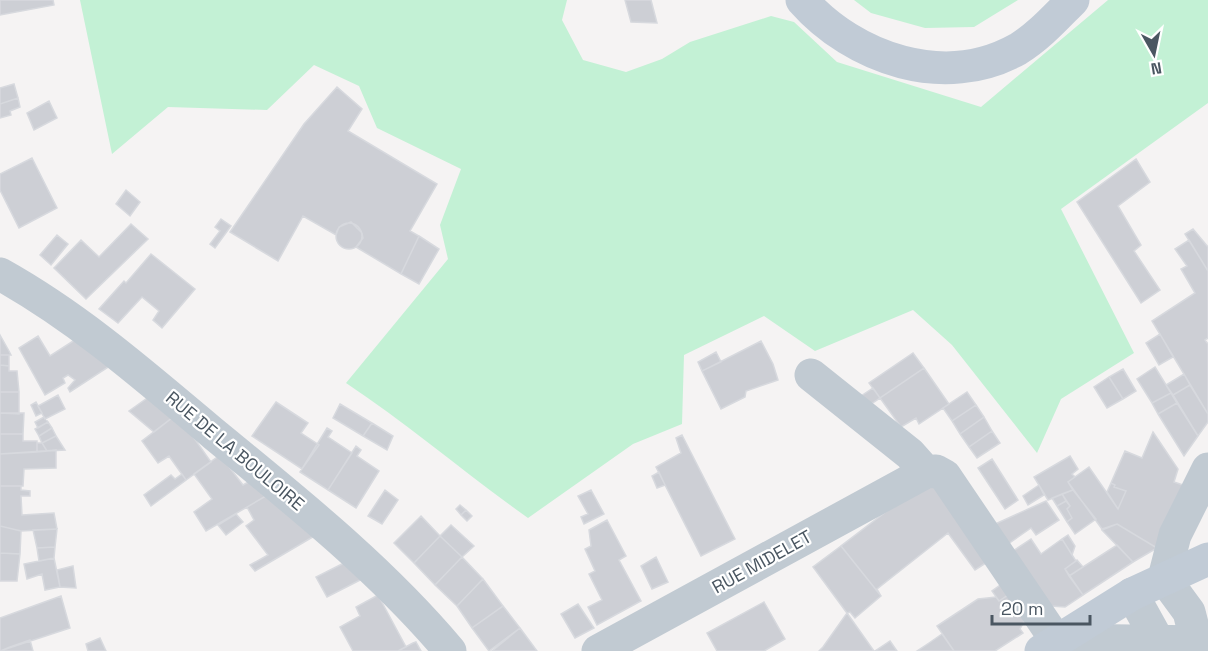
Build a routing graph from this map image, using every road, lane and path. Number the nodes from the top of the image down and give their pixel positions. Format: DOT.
graph roads {
  1 [pos="802,0"];
  2 [pos="1073,0"];
  3 [pos="0,274"];
  4 [pos="811,375"];
  5 [pos="1208,469"];
  6 [pos="926,472"];
  7 [pos="1208,559"];
  8 [pos="1164,578"];
  9 [pos="1132,594"];
  10 [pos="1158,641"];
  11 [pos="1201,645"];
  12 [pos="1049,646"];
  13 [pos="450,651"];
  14 [pos="598,651"];
  1 -- 2 [label="main road"];
  3 -- 13 [label="street, RUE DE LA BOULOIRE"];
  4 -- 6 [label="street"];
  5 -- 8 [label="street"];
  6 -- 12 [label="street"];
  6 -- 14 [label="street, RUE MIDELET"];
  7 -- 8 [label="main road"];
  8 -- 9 [label="main road"];
  8 -- 11 [label="street"];
  9 -- 10 [label="street"];
  9 -- 12 [label="main road"];
  10 -- 11 [label="street"];
  10 -- 12 [label="street"];
}
